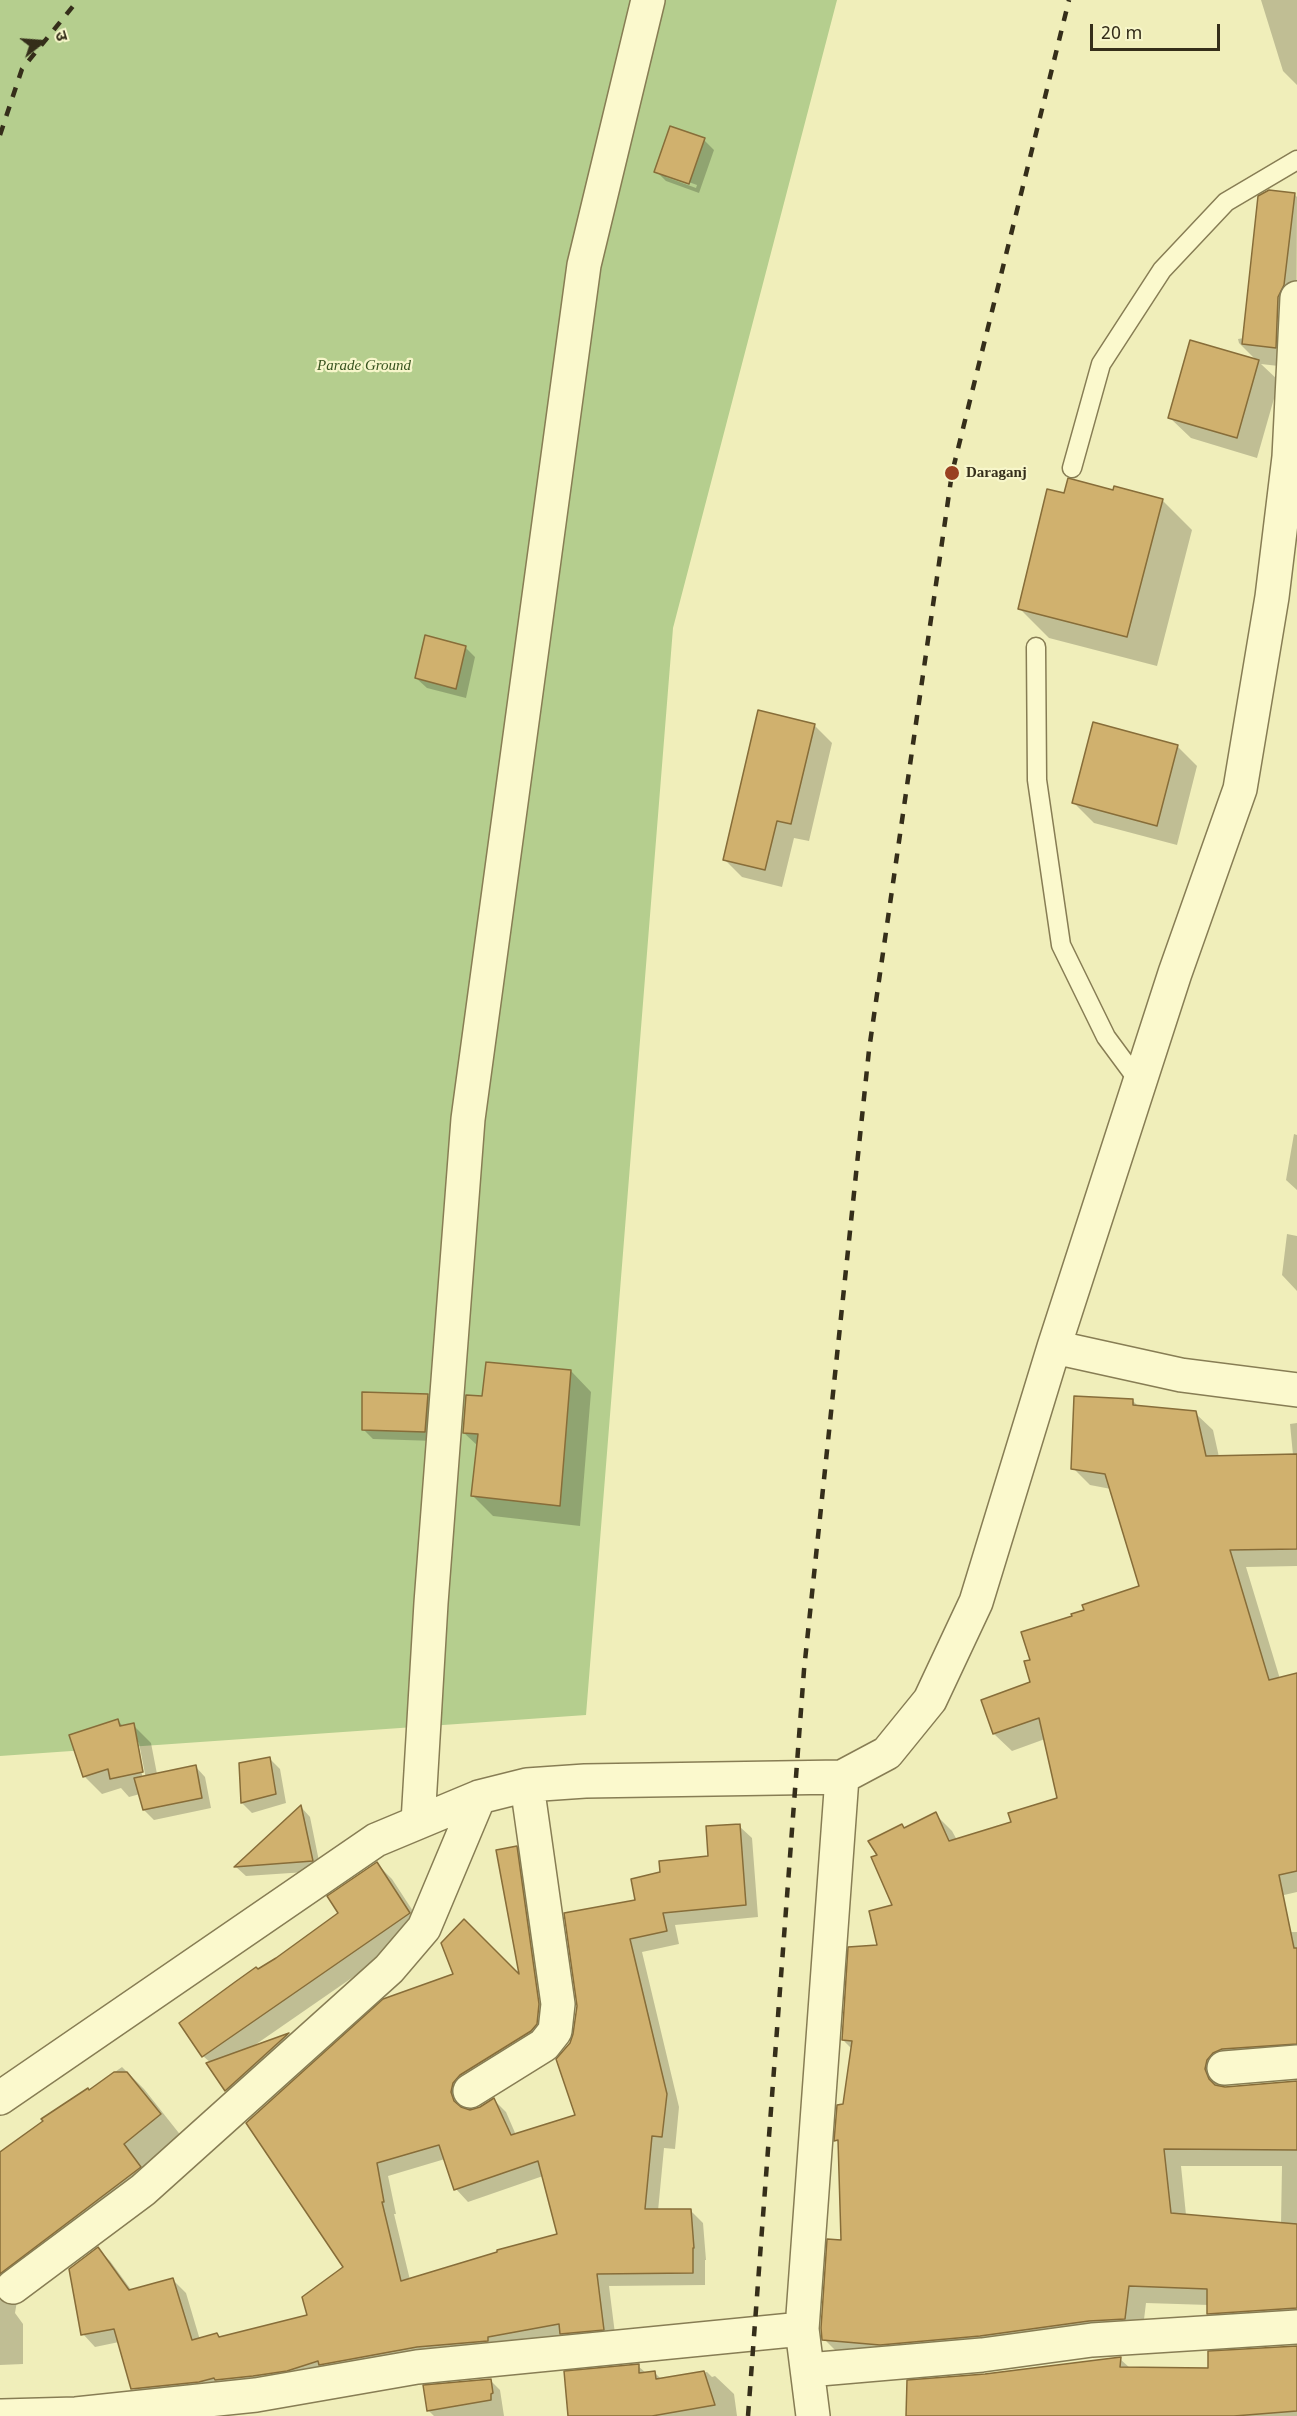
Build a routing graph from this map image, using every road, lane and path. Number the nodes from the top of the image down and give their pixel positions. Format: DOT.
graph roads {
  1 [pos="648,0"];
  2 [pos="1297,160"];
  3 [pos="1297,298"];
  4 [pos="1072,468"];
  5 [pos="1284,595"];
  6 [pos="1036,647"];
  7 [pos="1140,1083"];
  8 [pos="1054,1347"];
  9 [pos="1297,1390"];
  10 [pos="842,1776"];
  11 [pos="527,1785"];
  12 [pos="479,1797"];
  13 [pos="418,1822"];
  14 [pos="1297,2062"];
  15 [pos="1224,2068"];
  16 [pos="470,2091"];
  17 [pos="0,2098"];
  18 [pos="13,2287"];
  19 [pos="1297,2327"];
  20 [pos="801,2329"];
  21 [pos="808,2370"];
  22 [pos="2,2416"];
  23 [pos="813,2416"];
  1 -- 13 [label="street"];
  2 -- 4 [label="lane"];
  3 -- 5 [label="street"];
  5 -- 7 [label="street"];
  6 -- 7 [label="lane"];
  7 -- 8 [label="street"];
  8 -- 9 [label="street"];
  8 -- 10 [label="street"];
  10 -- 11 [label="street"];
  10 -- 20 [label="street"];
  11 -- 12 [label="street"];
  11 -- 16 [label="street"];
  12 -- 13 [label="street"];
  12 -- 18 [label="street"];
  13 -- 17 [label="street"];
  14 -- 15 [label="street"];
  19 -- 21 [label="street"];
  20 -- 21 [label="street"];
  20 -- 22 [label="street"];
  21 -- 23 [label="street"];
}
